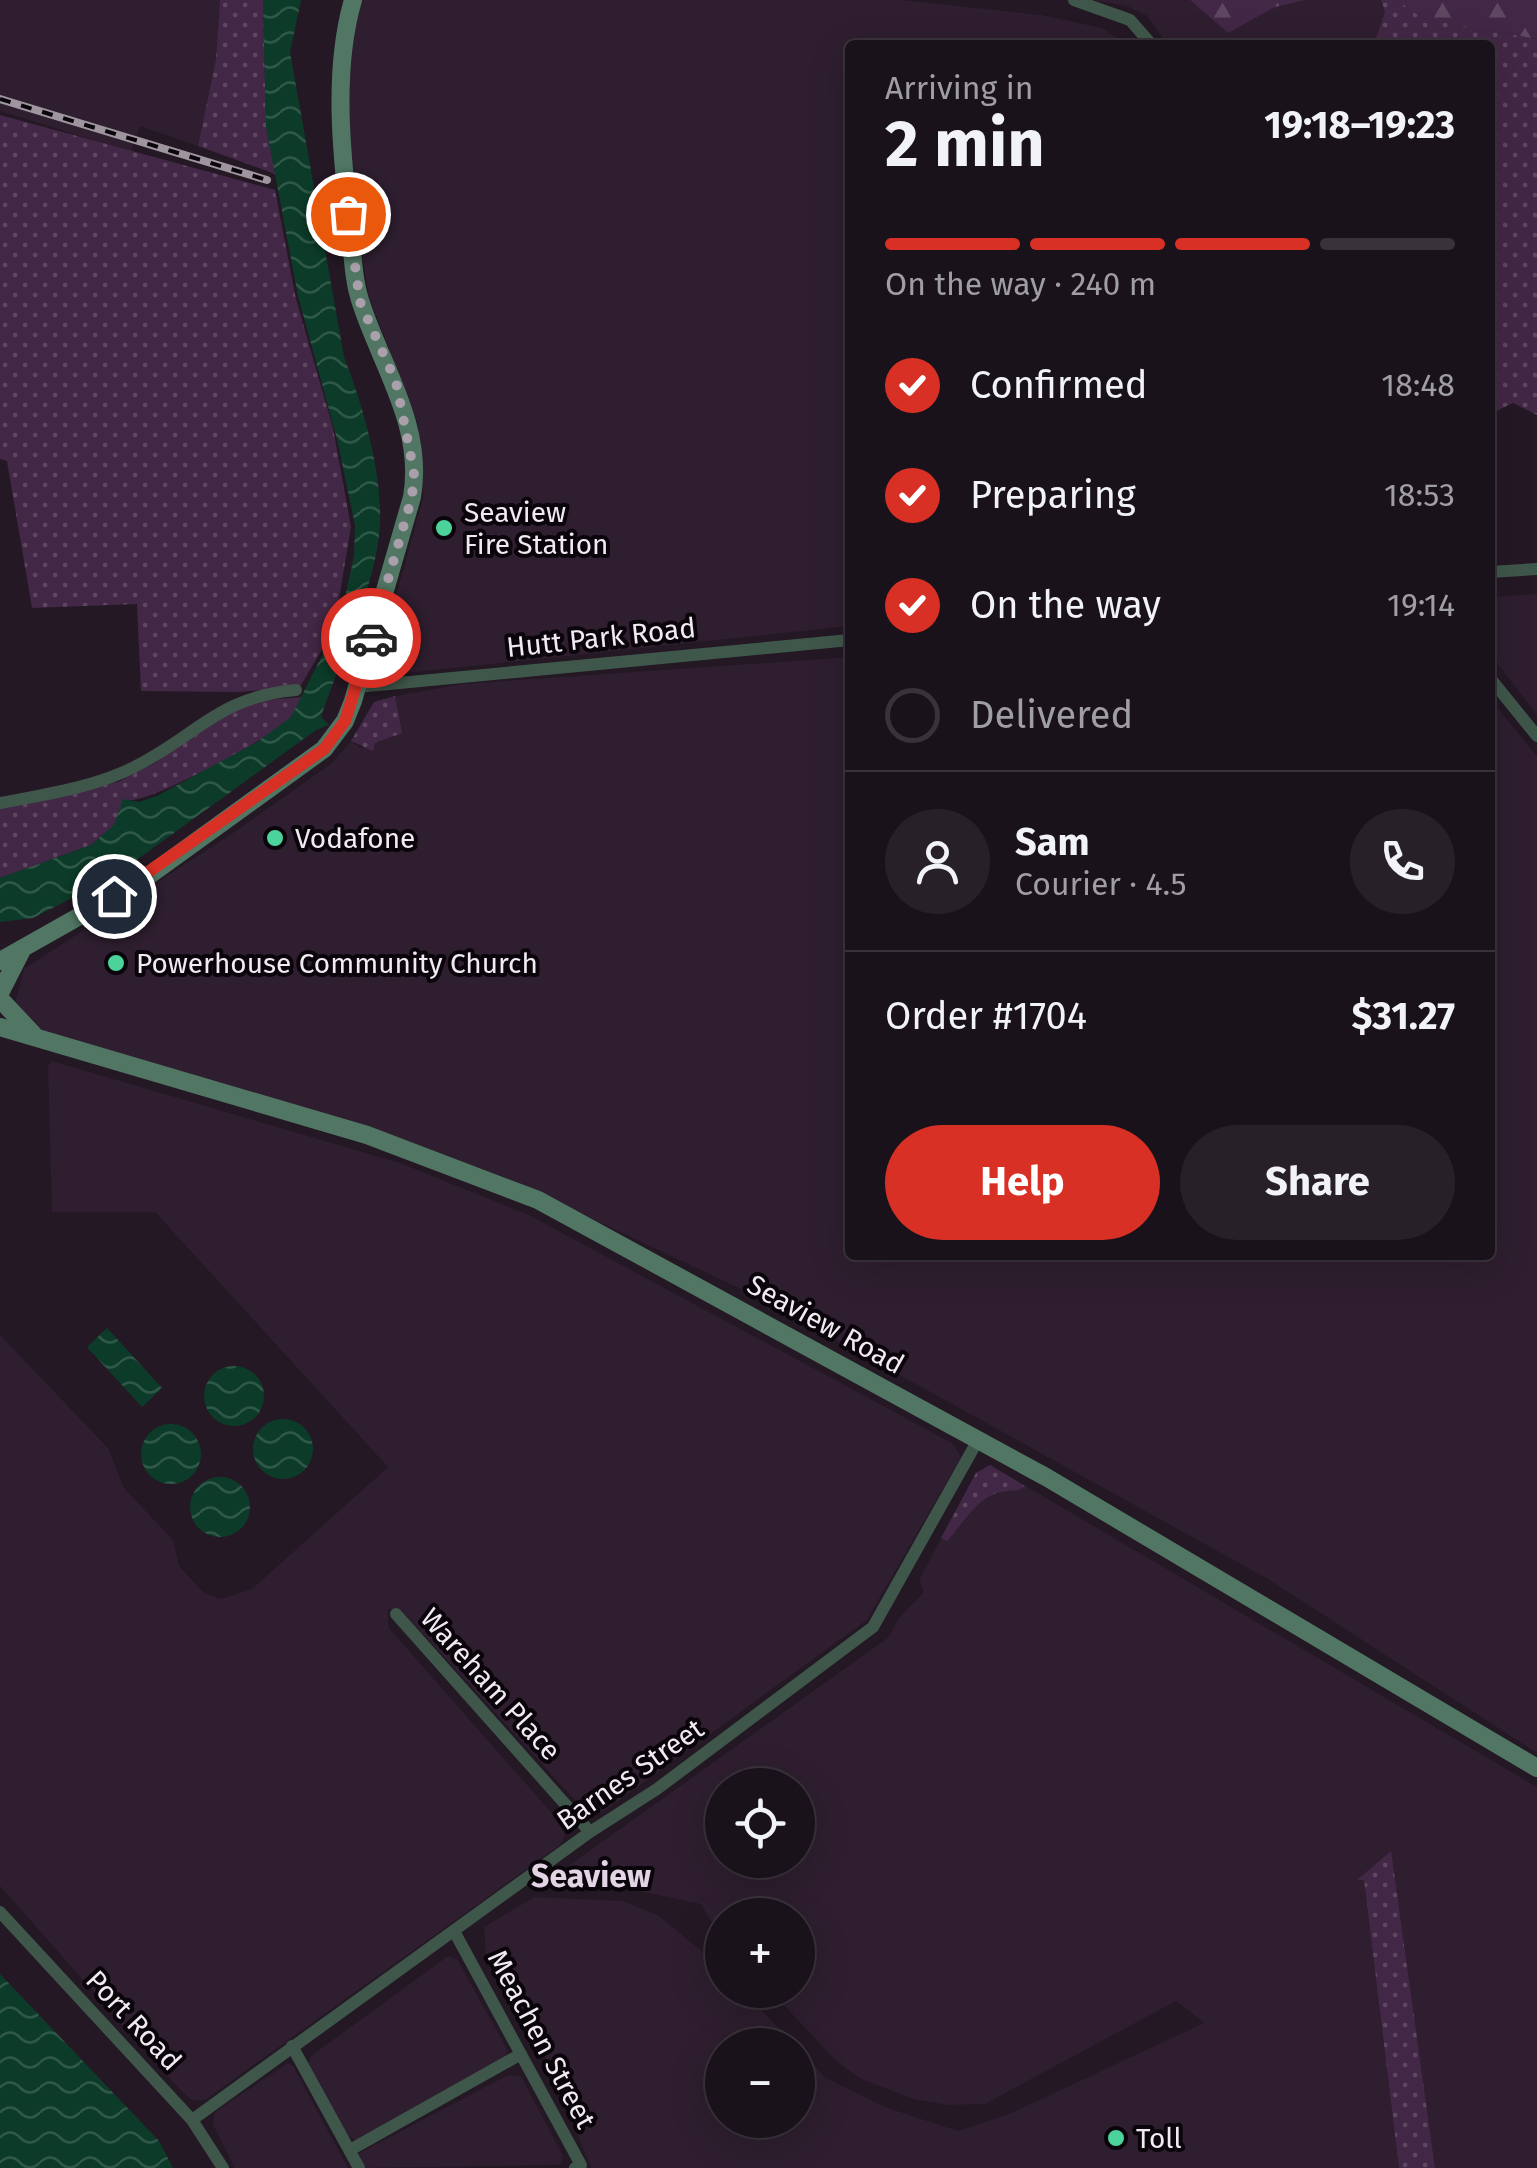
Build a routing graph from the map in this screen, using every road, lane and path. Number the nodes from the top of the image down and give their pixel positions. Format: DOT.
graph roads {
  1 [pos="353,0"];
  2 [pos="1074,0"];
  3 [pos="1148,40"];
  4 [pos="1537,569"];
  5 [pos="1495,572"];
  6 [pos="845,640"];
  7 [pos="1495,684"];
  8 [pos="356,687"];
  9 [pos="296,690"];
  10 [pos="1537,736"];
  11 [pos="0,803"];
  12 [pos="27,944"];
  13 [pos="0,960"];
  14 [pos="0,996"];
  15 [pos="0,1027"];
  16 [pos="38,1039"];
  17 [pos="978,1440"];
  18 [pos="396,1614"];
  19 [pos="1537,1768"];
  20 [pos="590,1832"];
  21 [pos="0,1912"];
  22 [pos="454,1931"];
  23 [pos="292,2046"];
  24 [pos="521,2054"];
  25 [pos="192,2120"];
  26 [pos="350,2150"];
  27 [pos="223,2168"];
  28 [pos="359,2168"];
  29 [pos="575,2168"];
  1 -- 8 [label="main road"];
  2 -- 3 [label="street"];
  4 -- 5 [label="street"];
  6 -- 8 [label="street, Hutt Park Road"];
  7 -- 10 [label="street"];
  8 -- 12 [label="main road"];
  9 -- 11 [label="street"];
  12 -- 13 [label="main road"];
  12 -- 14 [label="main road"];
  14 -- 16 [label="main road, Seaview Road"];
  15 -- 16 [label="main road, Seaview Road"];
  16 -- 17 [label="main road, Seaview Road"];
  17 -- 19 [label="main road, Seaview Road"];
  17 -- 20 [label="street, Barnes Street"];
  18 -- 20 [label="street, Wareham Place"];
  20 -- 22 [label="street, Barnes Street"];
  21 -- 25 [label="street, Port Road"];
  22 -- 23 [label="street, Barnes Street"];
  22 -- 24 [label="street, Meachen Street"];
  23 -- 25 [label="street, Barnes Street"];
  23 -- 26 [label="street"];
  24 -- 26 [label="street"];
  24 -- 29 [label="street, Meachen Street"];
  25 -- 27 [label="street, Port Road"];
  26 -- 28 [label="street"];
}
